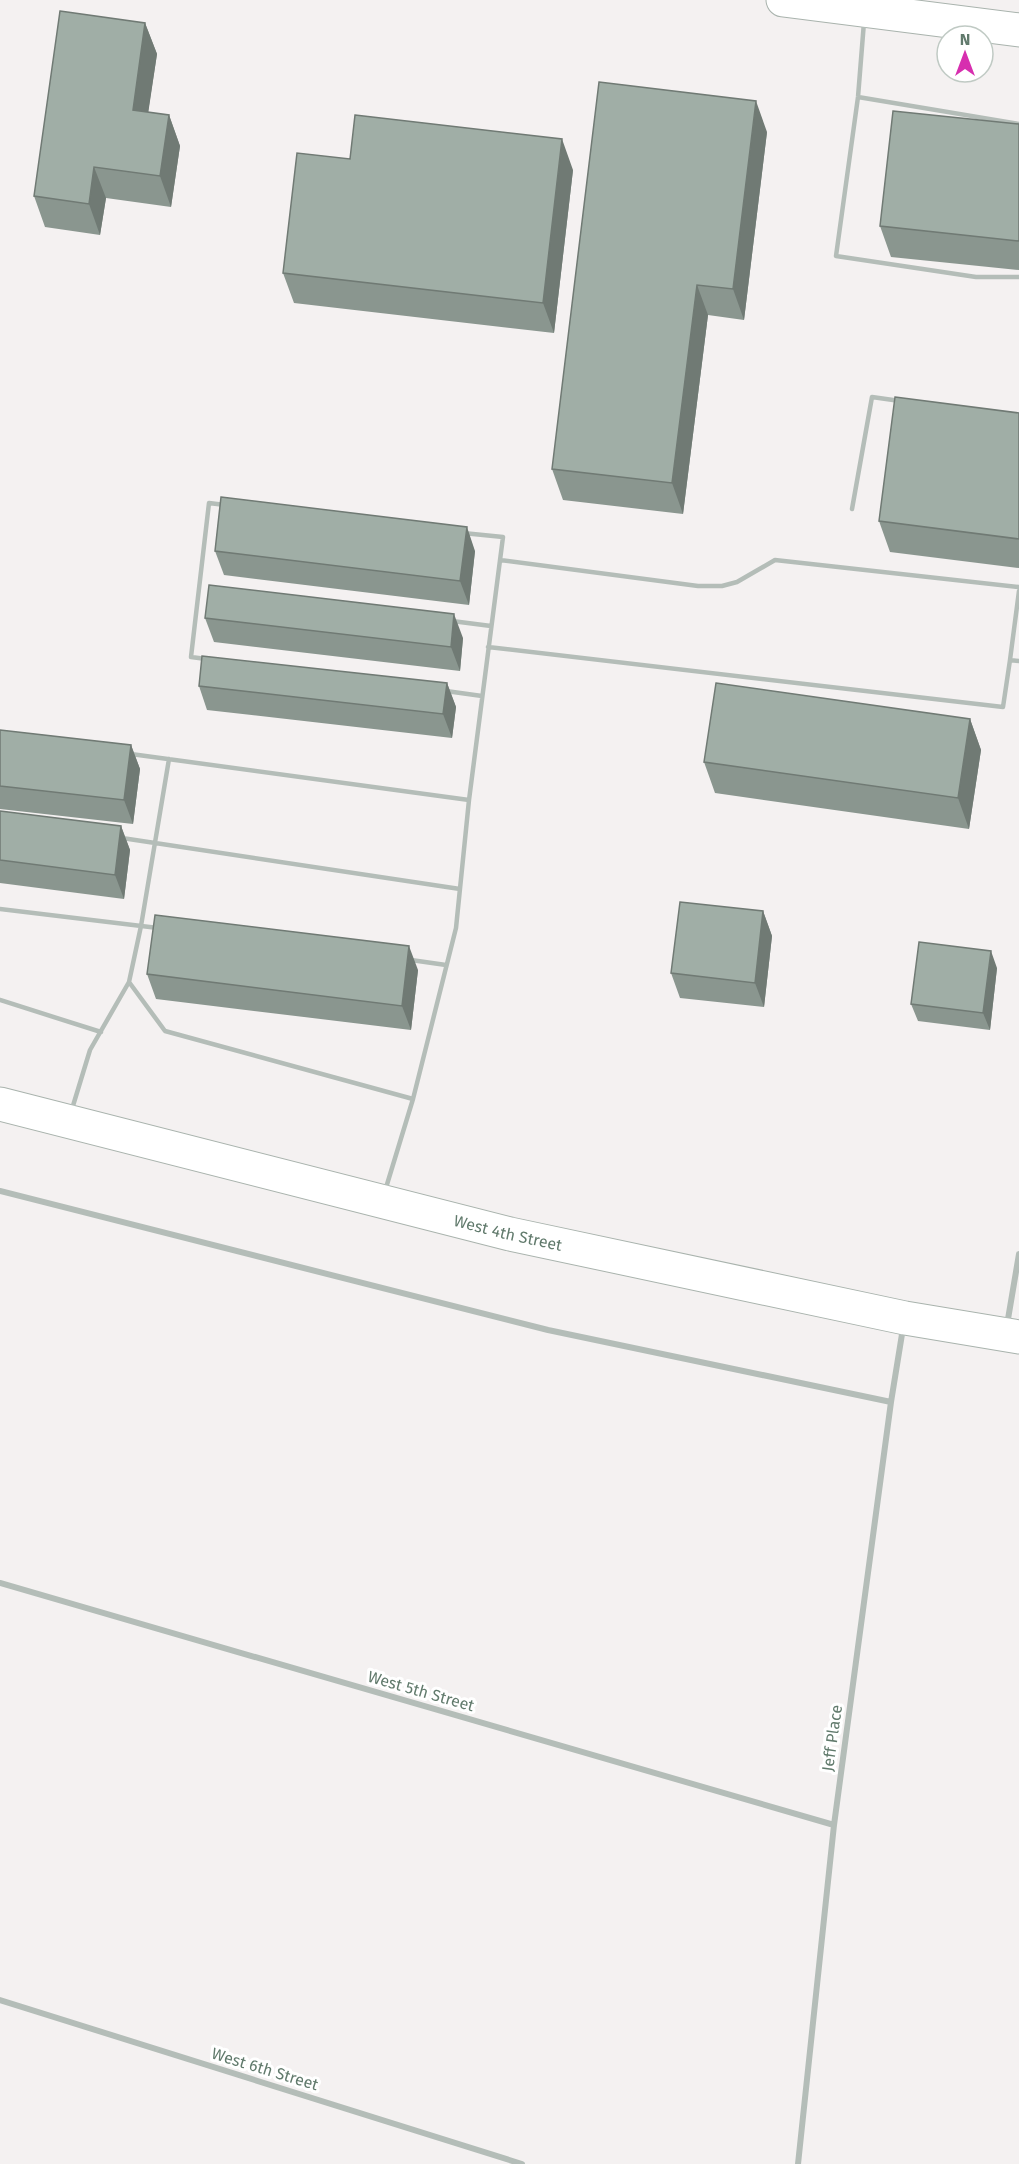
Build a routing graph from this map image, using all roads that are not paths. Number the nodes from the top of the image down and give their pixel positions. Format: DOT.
graph roads {
  1 [pos="783,0"];
  2 [pos="865,10"];
  3 [pos="1019,30"];
  4 [pos="858,97"];
  5 [pos="1019,124"];
  6 [pos="1019,277"];
  7 [pos="906,402"];
  8 [pos="232,506"];
  9 [pos="852,508"];
  10 [pos="456,532"];
  11 [pos="500,560"];
  12 [pos="199,589"];
  13 [pos="1019,589"];
  14 [pos="211,590"];
  15 [pos="445,620"];
  16 [pos="491,626"];
  17 [pos="488,647"];
  18 [pos="215,660"];
  19 [pos="1010,660"];
  20 [pos="1019,661"];
  21 [pos="436,690"];
  22 [pos="482,696"];
  23 [pos="124,753"];
  24 [pos="170,759"];
  25 [pos="469,800"];
  26 [pos="111,837"];
  27 [pos="156,843"];
  28 [pos="460,889"];
  29 [pos="0,909"];
  30 [pos="141,926"];
  31 [pos="165,929"];
  32 [pos="399,959"];
  33 [pos="446,965"];
  34 [pos="129,982"];
  35 [pos="0,1000"];
  36 [pos="101,1032"];
  37 [pos="413,1099"];
  38 [pos="0,1104"];
  39 [pos="68,1121"];
  40 [pos="0,1191"];
  41 [pos="382,1200"];
  42 [pos="1019,1254"];
  43 [pos="905,1318"];
  44 [pos="1012,1336"];
  45 [pos="891,1402"];
  46 [pos="0,1583"];
  47 [pos="834,1825"];
  48 [pos="0,2000"];
  49 [pos="522,2164"];
  50 [pos="798,2164"];
  1 -- 2 [label="main road"];
  2 -- 3 [label="main road"];
  2 -- 4 [label="lane"];
  4 -- 5 [label="lane"];
  4 -- 6 [label="lane"];
  7 -- 9 [label="lane"];
  8 -- 12 [label="lane"];
  10 -- 11 [label="lane"];
  11 -- 13 [label="lane"];
  11 -- 16 [label="lane"];
  12 -- 14 [label="lane"];
  12 -- 18 [label="lane"];
  13 -- 19 [label="lane"];
  15 -- 16 [label="lane"];
  16 -- 17 [label="lane"];
  17 -- 19 [label="lane"];
  17 -- 22 [label="lane"];
  19 -- 20 [label="lane"];
  21 -- 22 [label="lane"];
  22 -- 25 [label="lane"];
  23 -- 24 [label="lane"];
  24 -- 25 [label="lane"];
  24 -- 27 [label="lane"];
  25 -- 28 [label="lane"];
  26 -- 27 [label="lane"];
  27 -- 28 [label="lane"];
  27 -- 30 [label="lane"];
  28 -- 33 [label="lane"];
  29 -- 30 [label="lane"];
  30 -- 31 [label="lane"];
  30 -- 34 [label="lane"];
  32 -- 33 [label="lane"];
  33 -- 37 [label="lane"];
  34 -- 36 [label="lane"];
  34 -- 37 [label="lane"];
  35 -- 36 [label="lane"];
  36 -- 39 [label="lane"];
  37 -- 41 [label="lane"];
  38 -- 39 [label="main road, West 4th Street"];
  39 -- 41 [label="main road, West 4th Street"];
  40 -- 45 [label="street"];
  41 -- 43 [label="main road, West 4th Street"];
  42 -- 44 [label="street"];
  43 -- 44 [label="main road, West 4th Street"];
  43 -- 45 [label="street, Jeff Place"];
  45 -- 47 [label="street, Jeff Place"];
  46 -- 47 [label="street, West 5th Street"];
  47 -- 50 [label="street, Jeff Place"];
  48 -- 49 [label="street, West 6th Street"];
}
